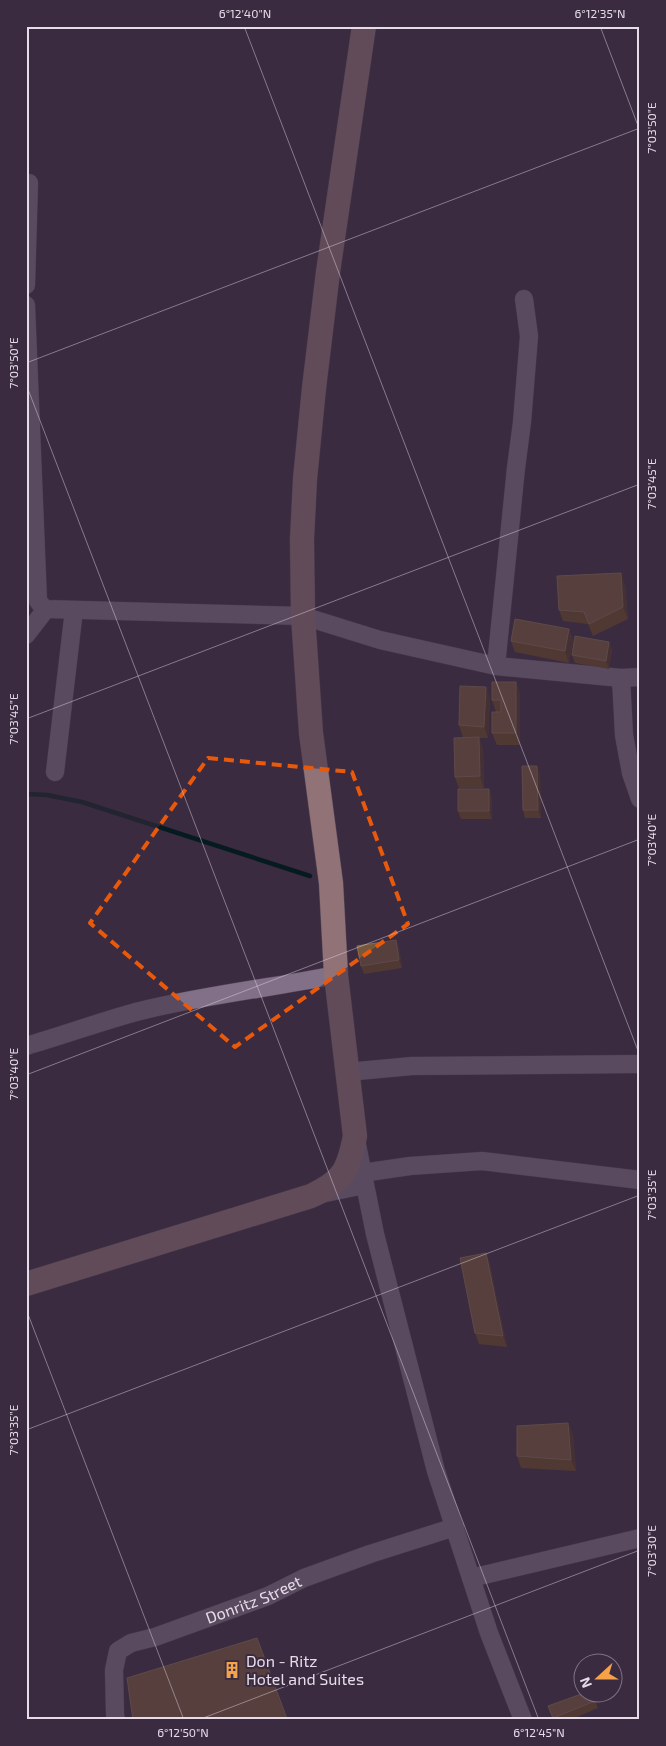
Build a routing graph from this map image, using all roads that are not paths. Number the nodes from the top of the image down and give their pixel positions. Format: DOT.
graph roads {
  1 [pos="364,26"];
  2 [pos="29,183"];
  3 [pos="26,285"];
  4 [pos="524,299"];
  5 [pos="26,305"];
  6 [pos="46,609"];
  7 [pos="74,610"];
  8 [pos="302,616"];
  9 [pos="26,636"];
  10 [pos="496,666"];
  11 [pos="640,677"];
  12 [pos="620,678"];
  13 [pos="55,772"];
  14 [pos="640,799"];
  15 [pos="336,975"];
  16 [pos="26,1046"];
  17 [pos="640,1064"];
  18 [pos="347,1072"];
  19 [pos="355,1136"];
  20 [pos="363,1179"];
  21 [pos="640,1180"];
  22 [pos="310,1196"];
  23 [pos="26,1284"];
  24 [pos="455,1527"];
  25 [pos="640,1538"];
  26 [pos="471,1578"];
  27 [pos="116,1720"];
  28 [pos="524,1720"];
  1 -- 8 [label="street"];
  2 -- 3 [label="street"];
  4 -- 10 [label="street"];
  5 -- 6 [label="street"];
  6 -- 7 [label="street"];
  6 -- 9 [label="street"];
  7 -- 8 [label="street"];
  7 -- 13 [label="street"];
  8 -- 10 [label="street"];
  8 -- 15 [label="street"];
  10 -- 12 [label="street"];
  11 -- 12 [label="street"];
  12 -- 14 [label="street"];
  15 -- 16 [label="street"];
  15 -- 18 [label="street"];
  17 -- 18 [label="street"];
  18 -- 19 [label="street"];
  19 -- 20 [label="street"];
  19 -- 22 [label="street"];
  20 -- 21 [label="street"];
  20 -- 22 [label="street"];
  20 -- 24 [label="street"];
  22 -- 23 [label="street"];
  24 -- 26 [label="street"];
  24 -- 27 [label="street, Donritz Street"];
  25 -- 26 [label="street"];
  26 -- 28 [label="street"];
}
